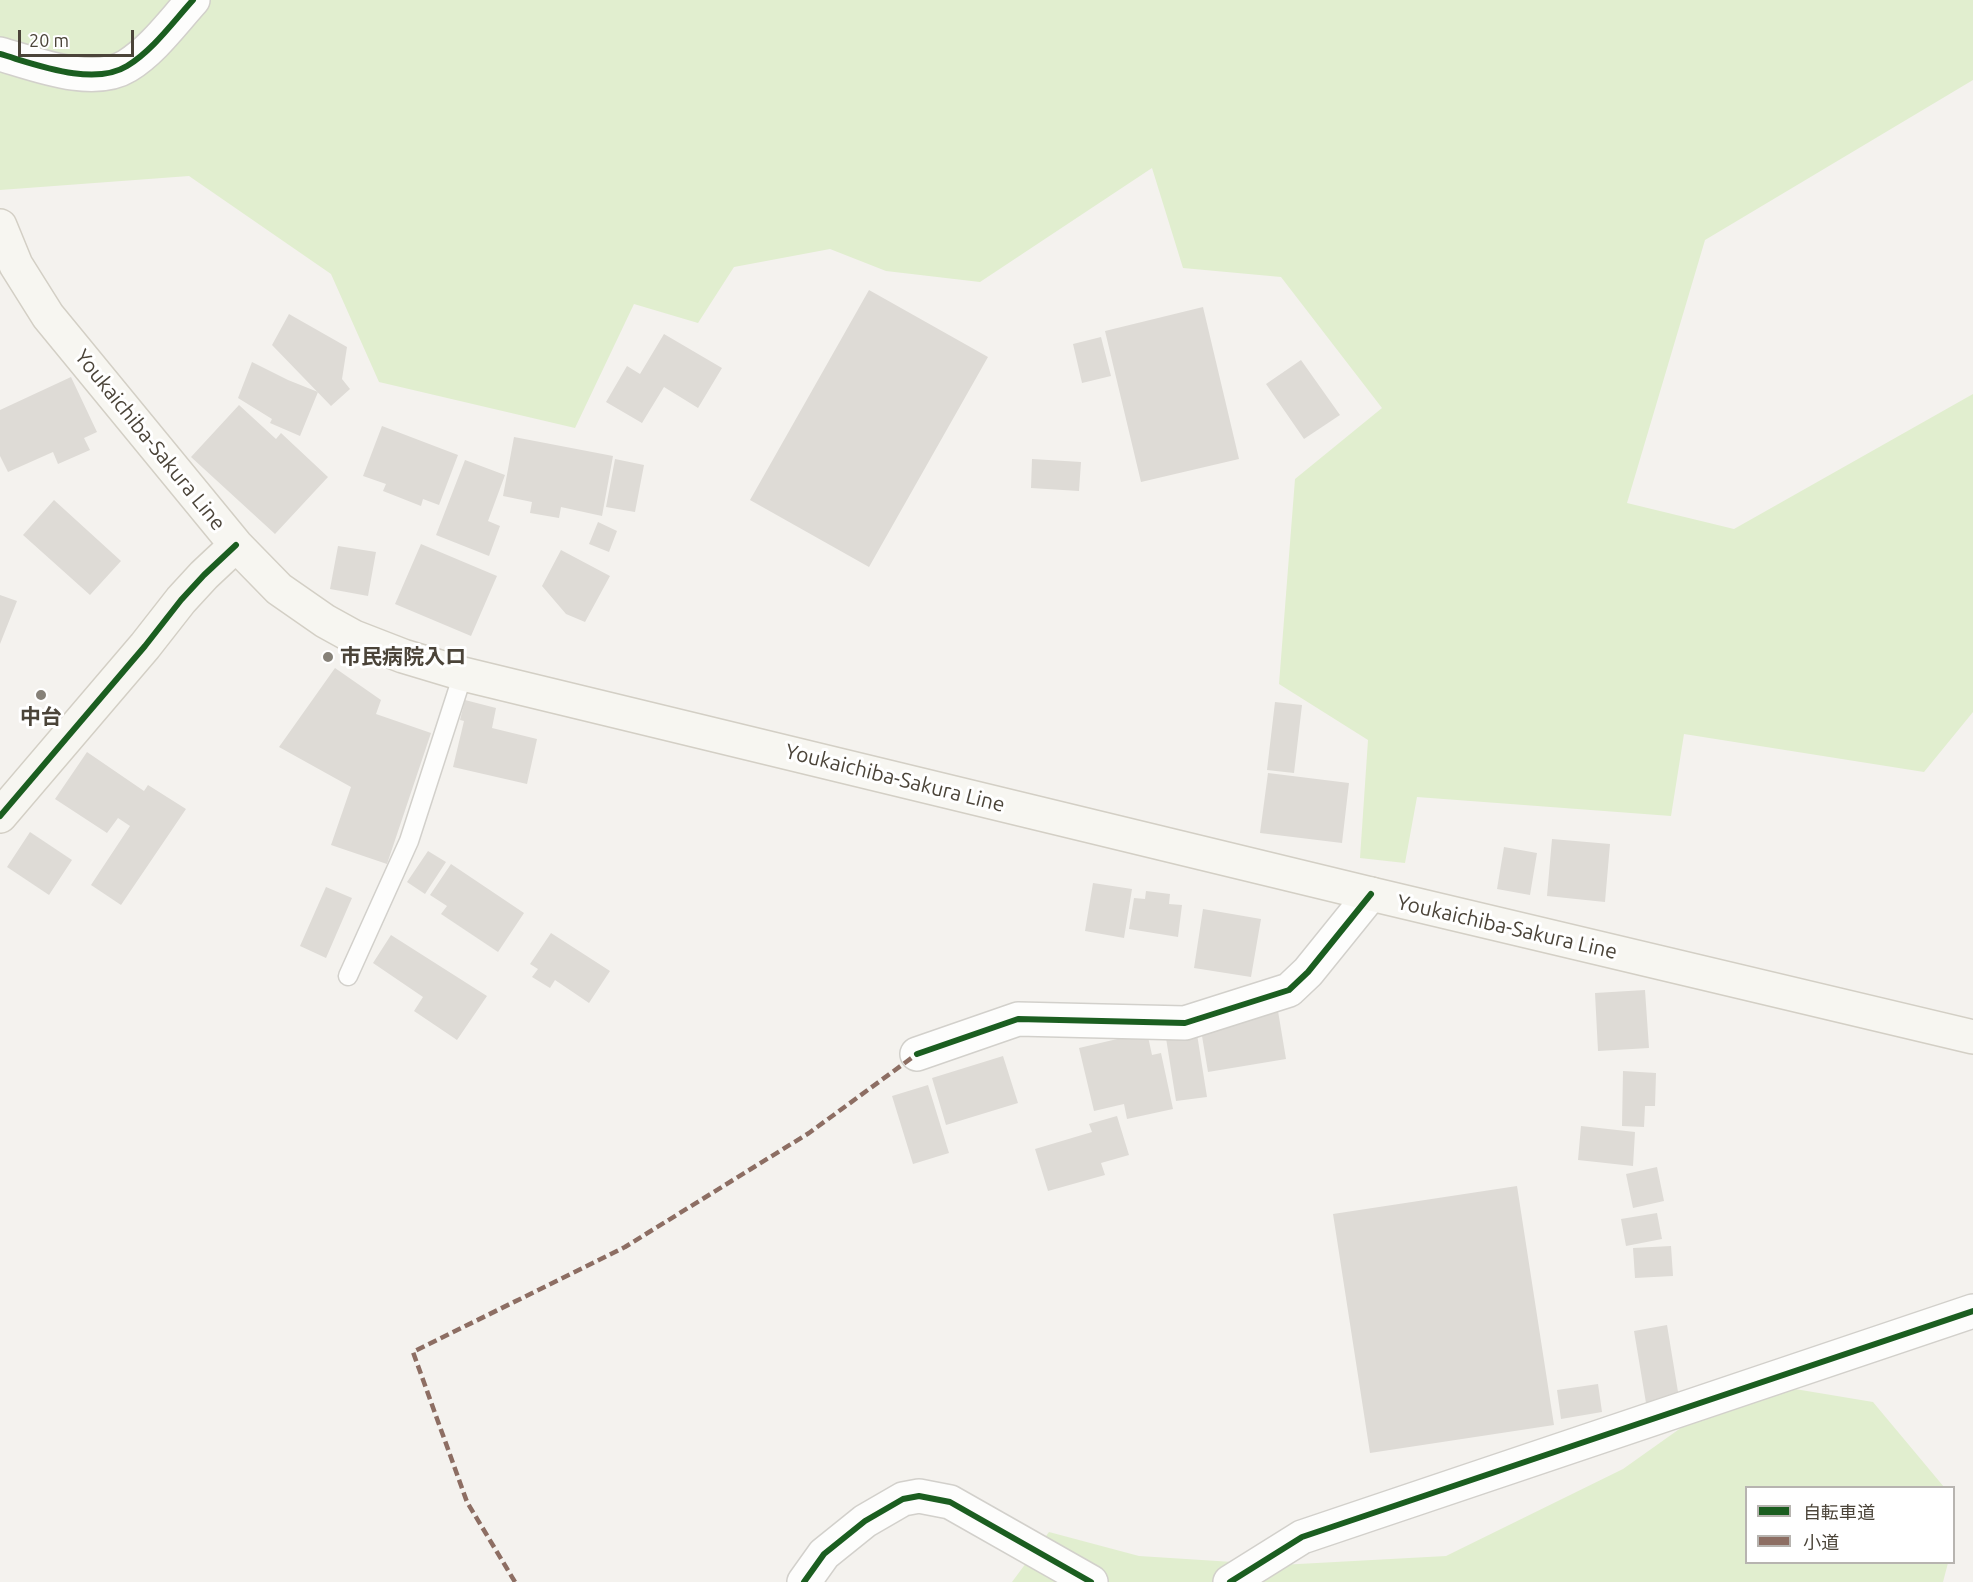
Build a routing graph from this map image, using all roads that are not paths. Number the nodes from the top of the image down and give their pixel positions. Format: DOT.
graph roads {
  1 [pos="193,0"];
  2 [pos="0,54"];
  3 [pos="0,226"];
  4 [pos="236,545"];
  5 [pos="463,674"];
  6 [pos="0,816"];
  7 [pos="1371,894"];
  8 [pos="348,976"];
  9 [pos="1973,1037"];
  10 [pos="917,1054"];
  11 [pos="1973,1311"];
  12 [pos="804,1582"];
  13 [pos="1091,1582"];
  14 [pos="1230,1582"];
  1 -- 2 [label="street"];
  3 -- 4 [label="main road, Youkaichiba-Sakura Line"];
  4 -- 5 [label="main road, Youkaichiba-Sakura Line"];
  4 -- 6 [label="main road"];
  5 -- 7 [label="main road, Youkaichiba-Sakura Line"];
  5 -- 8 [label="lane"];
  7 -- 9 [label="main road, Youkaichiba-Sakura Line"];
  7 -- 10 [label="street"];
  11 -- 14 [label="street"];
  12 -- 13 [label="street"];
}
